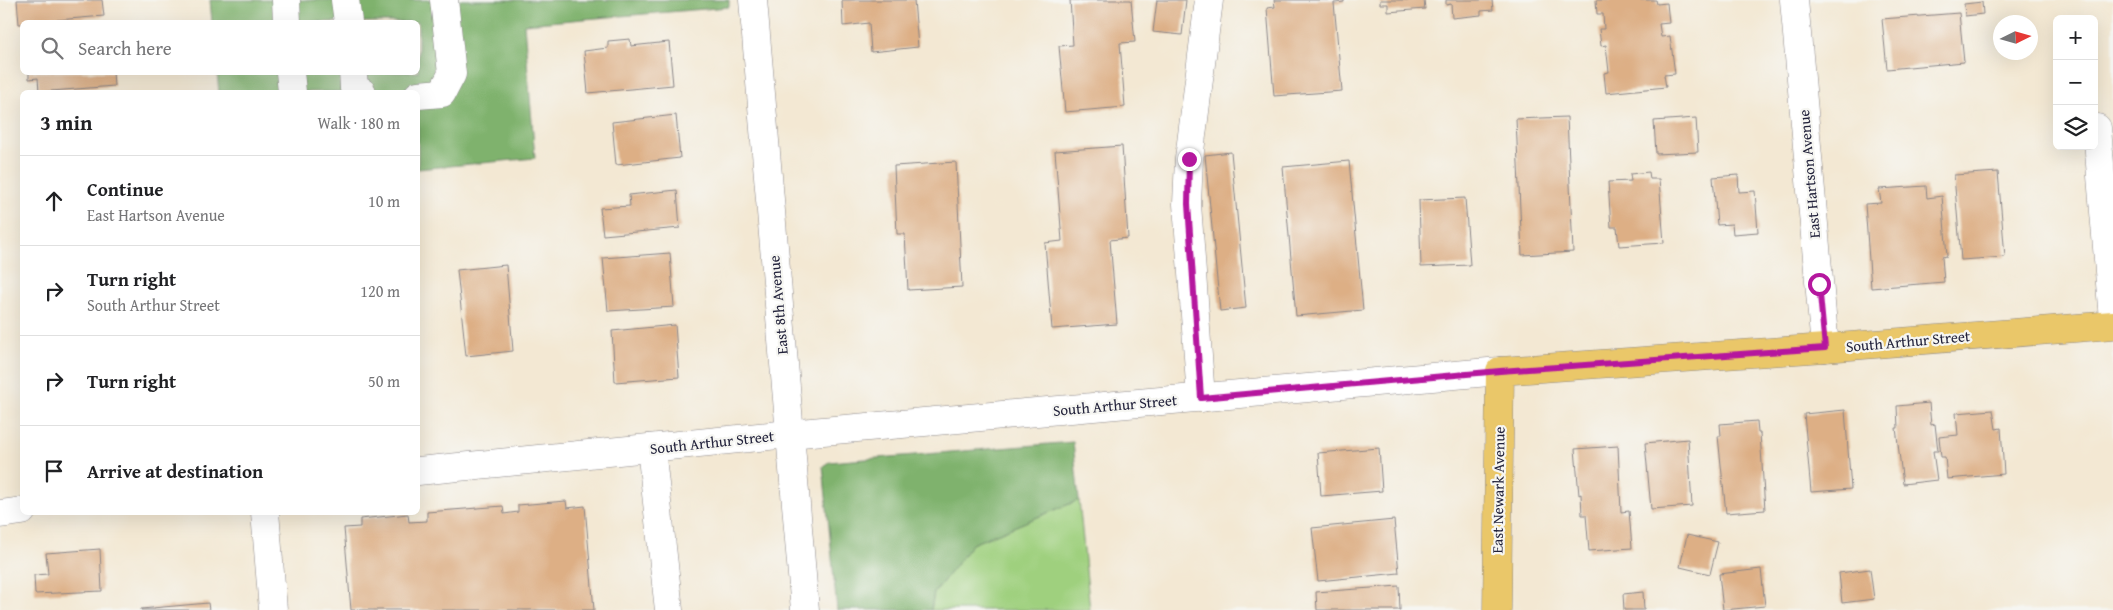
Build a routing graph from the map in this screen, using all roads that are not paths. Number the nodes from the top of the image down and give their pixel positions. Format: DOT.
graph roads {
  1 [pos="286,0"];
  2 [pos="346,0"];
  3 [pos="444,0"];
  4 [pos="753,0"];
  5 [pos="1209,0"];
  6 [pos="1794,0"];
  7 [pos="287,20"];
  8 [pos="348,20"];
  9 [pos="290,75"];
  10 [pos="353,75"];
  11 [pos="292,90"];
  12 [pos="357,90"];
  13 [pos="420,95"];
  14 [pos="2098,140"];
  15 [pos="2113,319"];
  16 [pos="2113,324"];
  17 [pos="1825,348"];
  18 [pos="1500,371"];
  19 [pos="1201,398"];
  20 [pos="789,434"];
  21 [pos="651,448"];
  22 [pos="420,471"];
  23 [pos="20,511"];
  24 [pos="0,514"];
  25 [pos="264,515"];
  26 [pos="273,610"];
  27 [pos="669,610"];
  28 [pos="804,610"];
  29 [pos="1497,610"];
  1 -- 7 [label="street"];
  2 -- 8 [label="street"];
  3 -- 13 [label="street"];
  4 -- 20 [label="street, East 8th Avenue"];
  5 -- 19 [label="street"];
  6 -- 17 [label="street, East Hartson Avenue"];
  9 -- 11 [label="street"];
  10 -- 12 [label="street"];
  14 -- 15 [label="street"];
  16 -- 17 [label="main road, South Arthur Street"];
  17 -- 18 [label="main road, South Arthur Street"];
  18 -- 19 [label="street, South Arthur Street"];
  18 -- 29 [label="main road, East Newark Avenue"];
  19 -- 20 [label="street, South Arthur Street"];
  20 -- 21 [label="street, South Arthur Street"];
  20 -- 28 [label="street, East 8th Avenue"];
  21 -- 22 [label="street, South Arthur Street"];
  21 -- 27 [label="street"];
  23 -- 24 [label="street"];
  25 -- 26 [label="street"];
}
